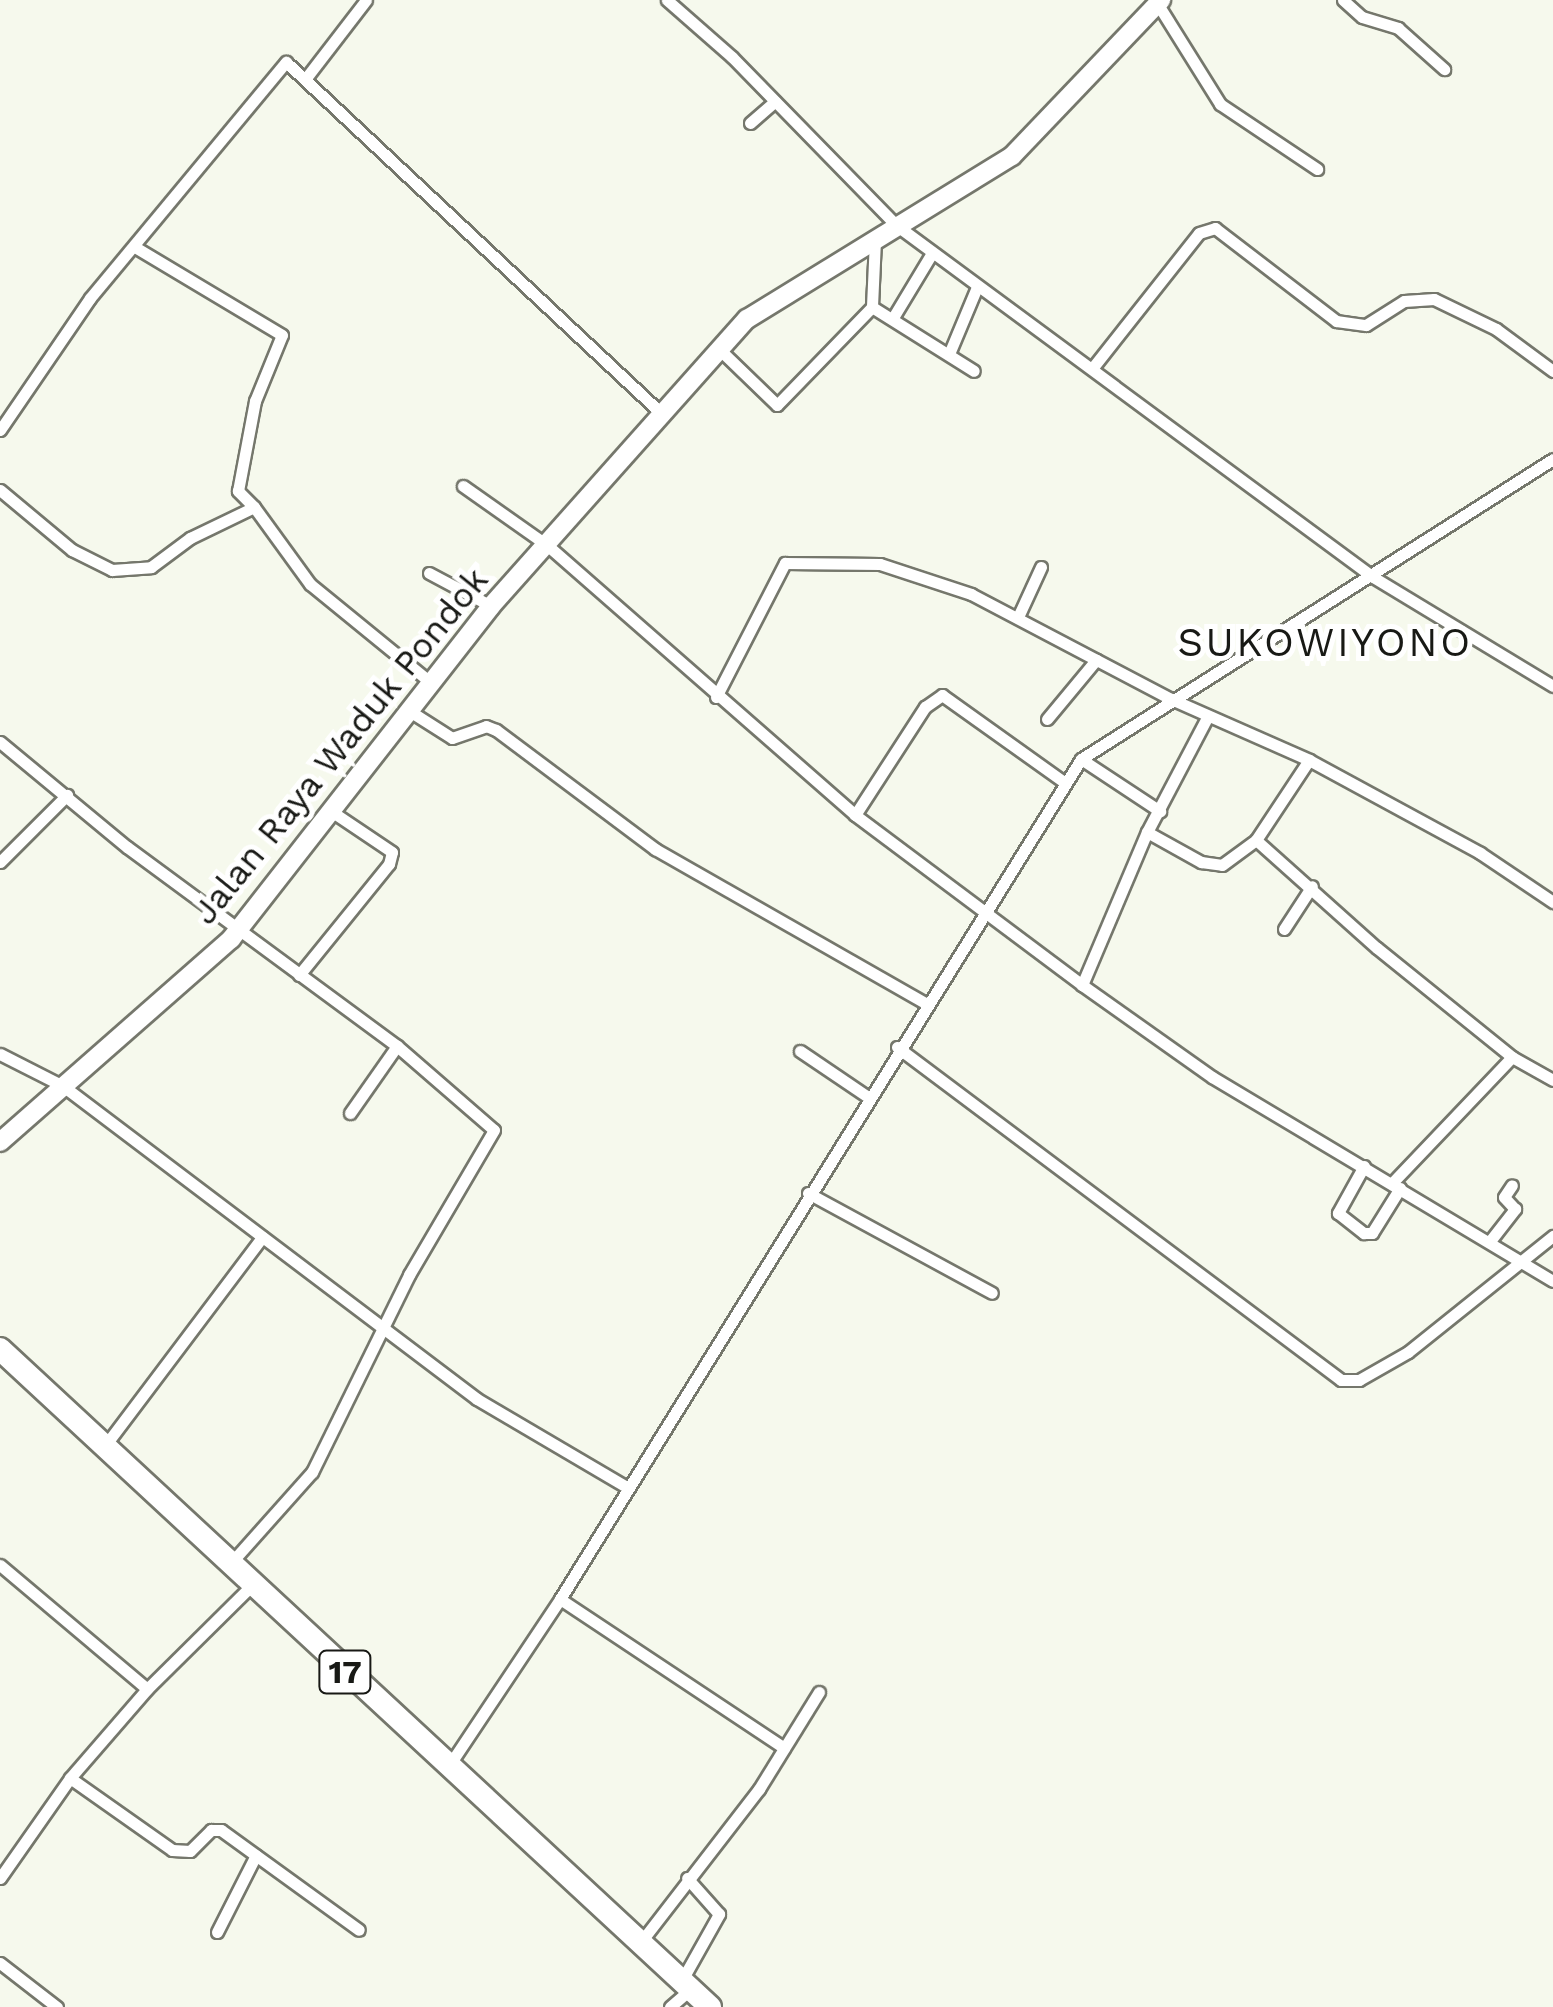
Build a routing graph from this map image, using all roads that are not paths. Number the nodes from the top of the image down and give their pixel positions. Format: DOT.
graph roads {
  1 [pos="366,0"];
  2 [pos="667,0"];
  3 [pos="1343,0"];
  4 [pos="1159,2"];
  5 [pos="1444,69"];
  6 [pos="306,78"];
  7 [pos="775,101"];
  8 [pos="750,123"];
  9 [pos="1317,168"];
  10 [pos="896,225"];
  11 [pos="875,240"];
  12 [pos="135,247"];
  13 [pos="932,253"];
  14 [pos="977,287"];
  15 [pos="872,308"];
  16 [pos="894,316"];
  17 [pos="718,348"];
  18 [pos="949,354"];
  19 [pos="1094,366"];
  20 [pos="974,370"];
  21 [pos="1553,372"];
  22 [pos="661,413"];
  23 [pos="0,430"];
  24 [pos="1553,459"];
  25 [pos="463,486"];
  26 [pos="0,490"];
  27 [pos="254,507"];
  28 [pos="546,545"];
  29 [pos="1041,567"];
  30 [pos="429,572"];
  31 [pos="1373,577"];
  32 [pos="491,606"];
  33 [pos="1018,616"];
  34 [pos="1096,660"];
  35 [pos="430,682"];
  36 [pos="1553,686"];
  37 [pos="716,696"];
  38 [pos="1171,699"];
  39 [pos="408,710"];
  40 [pos="1208,716"];
  41 [pos="1047,719"];
  42 [pos="0,742"];
  43 [pos="1081,758"];
  44 [pos="1309,760"];
  45 [pos="1064,782"];
  46 [pos="67,795"];
  47 [pos="331,810"];
  48 [pos="1160,811"];
  49 [pos="855,814"];
  50 [pos="1147,832"];
  51 [pos="1256,840"];
  52 [pos="0,862"];
  53 [pos="1312,886"];
  54 [pos="1553,902"];
  55 [pos="983,910"];
  56 [pos="239,929"];
  57 [pos="1284,929"];
  58 [pos="300,975"];
  59 [pos="1082,985"];
  60 [pos="925,1003"];
  61 [pos="397,1046"];
  62 [pos="897,1047"];
  63 [pos="800,1051"];
  64 [pos="0,1054"];
  65 [pos="1512,1057"];
  66 [pos="1553,1080"];
  67 [pos="63,1086"];
  68 [pos="868,1097"];
  69 [pos="350,1113"];
  70 [pos="0,1142"];
  71 [pos="1364,1166"];
  72 [pos="1396,1185"];
  73 [pos="1512,1185"];
  74 [pos="808,1193"];
  75 [pos="1553,1236"];
  76 [pos="262,1237"];
  77 [pos="1490,1241"];
  78 [pos="1522,1263"];
  79 [pos="1553,1282"];
  80 [pos="992,1292"];
  81 [pos="384,1335"];
  82 [pos="0,1349"];
  83 [pos="104,1447"];
  84 [pos="628,1488"];
  85 [pos="231,1564"];
  86 [pos="0,1565"];
  87 [pos="252,1585"];
  88 [pos="560,1599"];
  89 [pos="148,1689"];
  90 [pos="819,1692"];
  91 [pos="784,1748"];
  92 [pos="448,1767"];
  93 [pos="70,1778"];
  94 [pos="256,1855"];
  95 [pos="0,1878"];
  96 [pos="687,1878"];
  97 [pos="359,1930"];
  98 [pos="217,1932"];
  99 [pos="640,1943"];
  100 [pos="0,1964"];
  101 [pos="695,1993"];
  102 [pos="58,2007"];
  103 [pos="670,2007"];
  1 -- 6 [label="street"];
  2 -- 7 [label="street"];
  3 -- 5 [label="street"];
  4 -- 9 [label="street"];
  4 -- 10 [label="street, Jalan Raya Waduk Pondok"];
  6 -- 12 [label="street"];
  6 -- 22 [label="street"];
  7 -- 8 [label="street"];
  7 -- 10 [label="street"];
  10 -- 11 [label="street, Jalan Raya Waduk Pondok"];
  10 -- 13 [label="street"];
  11 -- 15 [label="street"];
  11 -- 17 [label="street, Jalan Raya Waduk Pondok"];
  12 -- 23 [label="street"];
  12 -- 27 [label="street"];
  13 -- 14 [label="street"];
  13 -- 16 [label="street"];
  14 -- 18 [label="street"];
  14 -- 19 [label="street"];
  15 -- 16 [label="street"];
  15 -- 17 [label="street"];
  16 -- 18 [label="street"];
  17 -- 22 [label="street, Jalan Raya Waduk Pondok"];
  18 -- 20 [label="street"];
  19 -- 21 [label="street"];
  19 -- 31 [label="street"];
  22 -- 28 [label="street, Jalan Raya Waduk Pondok"];
  24 -- 31 [label="street"];
  25 -- 28 [label="street"];
  26 -- 27 [label="street"];
  27 -- 35 [label="street"];
  28 -- 32 [label="street, Jalan Raya Waduk Pondok"];
  28 -- 37 [label="street"];
  29 -- 33 [label="street"];
  30 -- 32 [label="street"];
  31 -- 36 [label="street"];
  31 -- 38 [label="street"];
  32 -- 35 [label="street, Jalan Raya Waduk Pondok"];
  33 -- 34 [label="street"];
  33 -- 37 [label="street"];
  34 -- 38 [label="street"];
  34 -- 41 [label="street"];
  35 -- 39 [label="street, Jalan Raya Waduk Pondok"];
  37 -- 49 [label="street"];
  38 -- 40 [label="street"];
  38 -- 43 [label="street"];
  39 -- 47 [label="street, Jalan Raya Waduk Pondok"];
  39 -- 60 [label="street"];
  40 -- 44 [label="street"];
  40 -- 48 [label="street"];
  42 -- 46 [label="street"];
  43 -- 45 [label="street"];
  43 -- 48 [label="street"];
  44 -- 51 [label="street"];
  44 -- 54 [label="street"];
  45 -- 49 [label="street"];
  45 -- 55 [label="street"];
  46 -- 52 [label="street"];
  46 -- 56 [label="street"];
  47 -- 56 [label="street, Jalan Raya Waduk Pondok"];
  47 -- 58 [label="street"];
  48 -- 50 [label="street"];
  49 -- 55 [label="street"];
  50 -- 51 [label="street"];
  50 -- 59 [label="street"];
  51 -- 53 [label="street"];
  53 -- 57 [label="street"];
  53 -- 65 [label="street"];
  55 -- 59 [label="street"];
  55 -- 60 [label="street"];
  56 -- 58 [label="street"];
  56 -- 67 [label="street, Jalan Raya Waduk Pondok"];
  58 -- 61 [label="street"];
  59 -- 71 [label="street"];
  60 -- 62 [label="street"];
  61 -- 69 [label="street"];
  61 -- 81 [label="street"];
  62 -- 68 [label="street"];
  62 -- 78 [label="street"];
  63 -- 68 [label="street"];
  64 -- 67 [label="street"];
  65 -- 66 [label="street"];
  65 -- 72 [label="street"];
  67 -- 70 [label="street, Jalan Raya Waduk Pondok"];
  67 -- 76 [label="street"];
  68 -- 74 [label="street"];
  71 -- 72 [label="street"];
  71 -- 72 [label="street"];
  72 -- 77 [label="street"];
  73 -- 77 [label="street"];
  74 -- 80 [label="street"];
  74 -- 84 [label="street"];
  75 -- 78 [label="street"];
  76 -- 81 [label="street"];
  76 -- 83 [label="street"];
  77 -- 78 [label="street"];
  78 -- 79 [label="street"];
  81 -- 84 [label="street"];
  81 -- 85 [label="street"];
  82 -- 83 [label="highway, 17"];
  83 -- 85 [label="highway, 17"];
  84 -- 88 [label="street"];
  85 -- 87 [label="highway, 17"];
  86 -- 89 [label="street"];
  87 -- 89 [label="street"];
  87 -- 92 [label="highway, 17"];
  88 -- 91 [label="street"];
  88 -- 92 [label="street"];
  89 -- 93 [label="street"];
  90 -- 91 [label="street"];
  91 -- 96 [label="street"];
  92 -- 99 [label="highway, 17"];
  93 -- 94 [label="street"];
  93 -- 95 [label="street"];
  94 -- 97 [label="street"];
  94 -- 98 [label="street"];
  96 -- 99 [label="street"];
  96 -- 101 [label="street"];
  99 -- 101 [label="highway, 17"];
  100 -- 102 [label="street"];
  101 -- 103 [label="street"];
}
